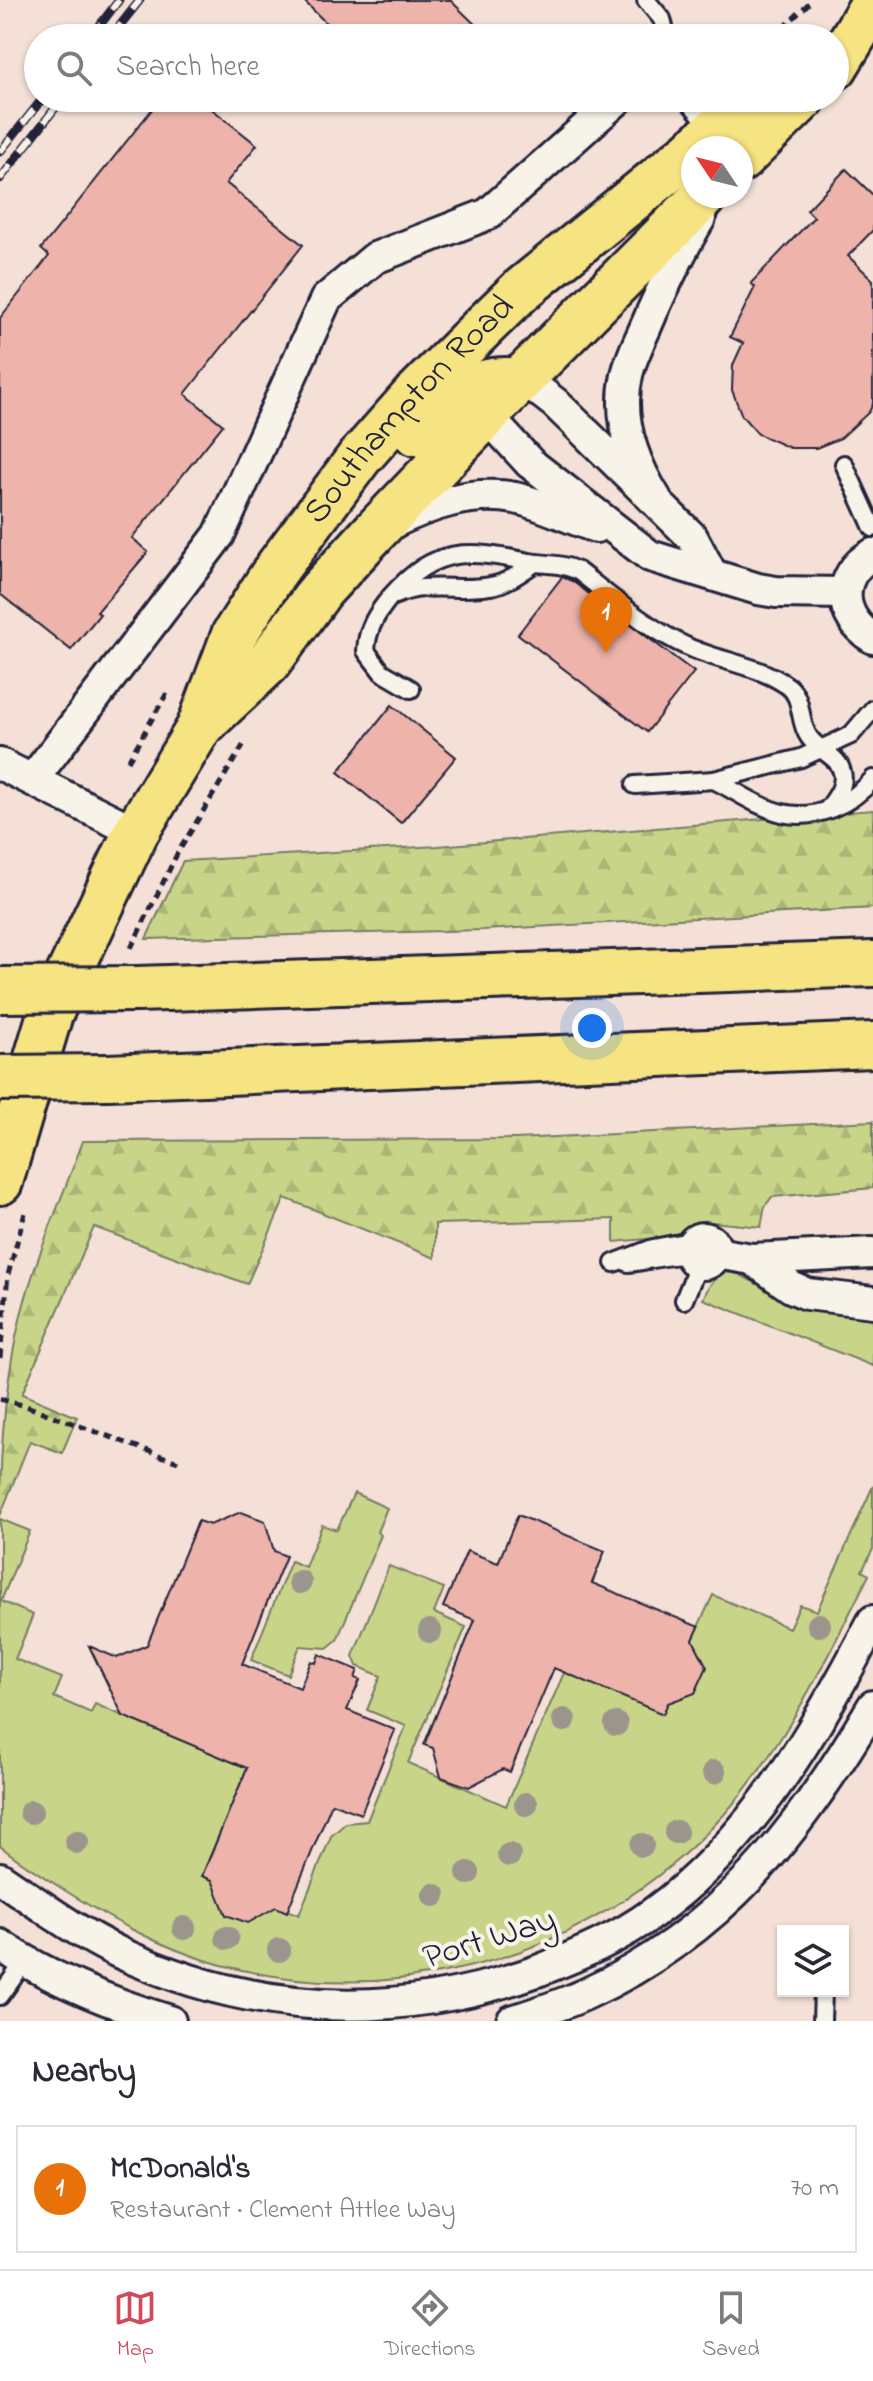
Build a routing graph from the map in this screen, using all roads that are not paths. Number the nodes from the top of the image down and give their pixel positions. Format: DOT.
graph roads {
  1 [pos="646,0"];
  2 [pos="873,2"];
  3 [pos="663,24"];
  4 [pos="840,24"];
  5 [pos="849,43"];
  6 [pos="603,112"];
  7 [pos="768,112"];
  8 [pos="724,130"];
  9 [pos="692,208"];
  10 [pos="707,208"];
  11 [pos="484,326"];
  12 [pos="519,381"];
  13 [pos="480,401"];
  14 [pos="844,464"];
  15 [pos="656,499"];
  16 [pos="873,528"];
  17 [pos="375,531"];
  18 [pos="621,535"];
  19 [pos="873,554"];
  20 [pos="535,563"];
  21 [pos="711,573"];
  22 [pos="845,593"];
  23 [pos="390,597"];
  24 [pos="253,606"];
  25 [pos="873,638"];
  26 [pos="411,689"];
  27 [pos="873,709"];
  28 [pos="199,728"];
  29 [pos="821,750"];
  30 [pos="0,764"];
  31 [pos="33,779"];
  32 [pos="873,779"];
  33 [pos="714,780"];
  34 [pos="635,785"];
  35 [pos="827,810"];
  36 [pos="136,832"];
  37 [pos="873,964"];
  38 [pos="0,990"];
  39 [pos="873,1045"];
  40 [pos="0,1078"];
  41 [pos="0,1182"];
  42 [pos="700,1253"];
  43 [pos="873,1253"];
  44 [pos="752,1259"];
  45 [pos="684,1300"];
  46 [pos="873,1302"];
  47 [pos="873,1621"];
  48 [pos="873,1706"];
  49 [pos="0,1878"];
  50 [pos="12,1953"];
  51 [pos="0,1996"];
  52 [pos="823,1997"];
  53 [pos="170,2021"];
  54 [pos="512,2021"];
  55 [pos="822,2021"];
  1 -- 3 [label="lane"];
  2 -- 4 [label="main road"];
  2 -- 5 [label="main road"];
  6 -- 31 [label="street"];
  7 -- 8 [label="main road, Southampton Road"];
  8 -- 11 [label="main road, Southampton Road"];
  9 -- 12 [label="main road, Southampton Road"];
  10 -- 15 [label="street"];
  11 -- 13 [label="main road"];
  11 -- 24 [label="main road, Southampton Road"];
  12 -- 13 [label="main road, Southampton Road"];
  12 -- 15 [label="street"];
  13 -- 17 [label="main road, Southampton Road"];
  13 -- 18 [label="street"];
  13 -- 24 [label="main road"];
  14 -- 16 [label="lane"];
  15 -- 21 [label="street"];
  17 -- 18 [label="street"];
  17 -- 28 [label="main road, Southampton Road"];
  18 -- 21 [label="street"];
  19 -- 22 [label="street"];
  20 -- 23 [label="lane"];
  20 -- 23 [label="lane"];
  20 -- 29 [label="lane"];
  21 -- 22 [label="street"];
  22 -- 25 [label="street"];
  23 -- 26 [label="lane"];
  24 -- 28 [label="main road, Southampton Road"];
  27 -- 29 [label="lane"];
  28 -- 36 [label="main road, Southampton Road"];
  29 -- 33 [label="lane"];
  29 -- 35 [label="lane"];
  30 -- 31 [label="street"];
  31 -- 36 [label="street"];
  32 -- 35 [label="lane"];
  33 -- 34 [label="lane"];
  33 -- 35 [label="lane"];
  36 -- 41 [label="main road, Southampton Road"];
  37 -- 38 [label="main road, bridge"];
  39 -- 40 [label="main road, bridge"];
  42 -- 44 [label="street"];
  42 -- 45 [label="lane"];
  43 -- 44 [label="street"];
  44 -- 46 [label="street"];
  47 -- 49 [label="street, Port Way"];
  48 -- 54 [label="street"];
  50 -- 51 [label="lane"];
  50 -- 53 [label="street"];
  52 -- 55 [label="lane"];
}
